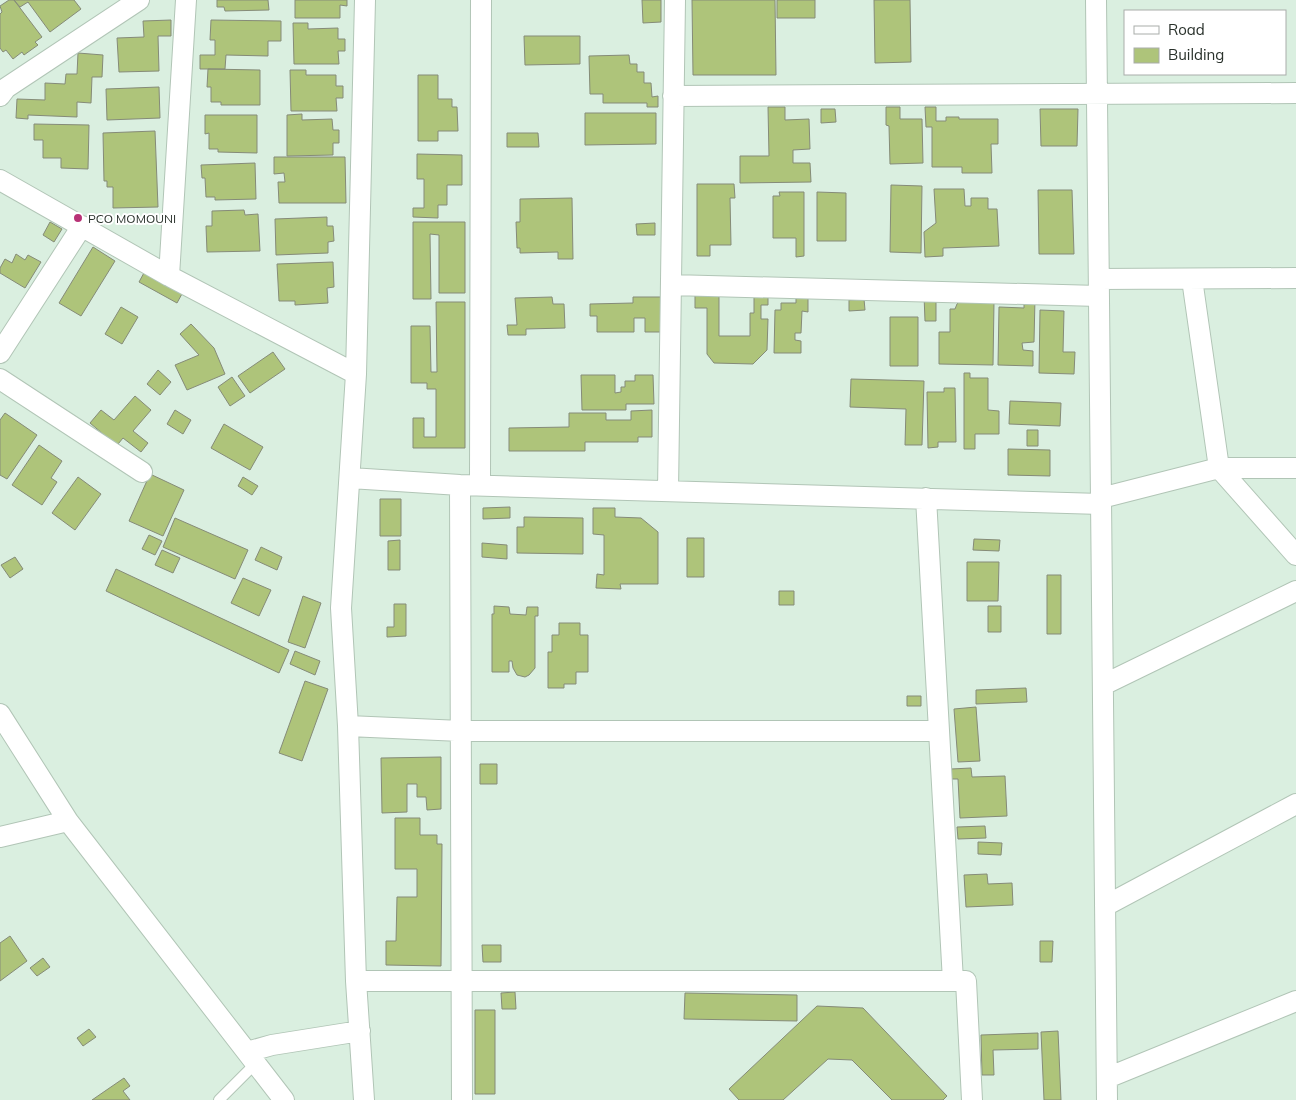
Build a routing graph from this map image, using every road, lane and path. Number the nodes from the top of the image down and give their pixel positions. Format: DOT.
graph roads {
  1 [pos="139,0"];
  2 [pos="186,0"];
  3 [pos="365,0"];
  4 [pos="481,0"];
  5 [pos="675,0"];
  6 [pos="1096,0"];
  7 [pos="1296,93"];
  8 [pos="1097,94"];
  9 [pos="0,96"];
  10 [pos="674,96"];
  11 [pos="0,179"];
  12 [pos="82,226"];
  13 [pos="170,276"];
  14 [pos="1296,278"];
  15 [pos="1192,279"];
  16 [pos="671,285"];
  17 [pos="1099,288"];
  18 [pos="0,352"];
  19 [pos="356,374"];
  20 [pos="0,379"];
  21 [pos="1219,468"];
  22 [pos="1296,468"];
  23 [pos="142,472"];
  24 [pos="350,478"];
  25 [pos="460,485"];
  26 [pos="480,485"];
  27 [pos="668,491"];
  28 [pos="926,498"];
  29 [pos="1101,501"];
  30 [pos="1296,555"];
  31 [pos="1296,591"];
  32 [pos="1103,685"];
  33 [pos="0,714"];
  34 [pos="348,726"];
  35 [pos="461,731"];
  36 [pos="939,731"];
  37 [pos="1296,804"];
  38 [pos="68,821"];
  39 [pos="0,837"];
  40 [pos="1106,906"];
  41 [pos="356,981"];
  42 [pos="953,981"];
  43 [pos="461,982"];
  44 [pos="1296,1002"];
  45 [pos="360,1031"];
  46 [pos="251,1058"];
  47 [pos="1107,1078"];
  48 [pos="219,1100"];
  49 [pos="284,1100"];
  50 [pos="364,1100"];
  51 [pos="462,1100"];
  52 [pos="972,1100"];
  53 [pos="1107,1100"];
  1 -- 9 [label="street"];
  2 -- 13 [label="street"];
  3 -- 19 [label="street"];
  4 -- 26 [label="street"];
  5 -- 10 [label="street"];
  6 -- 8 [label="street"];
  7 -- 8 [label="street"];
  8 -- 10 [label="street"];
  8 -- 17 [label="street"];
  10 -- 16 [label="street"];
  11 -- 12 [label="street"];
  12 -- 13 [label="street"];
  12 -- 18 [label="street"];
  13 -- 19 [label="street"];
  14 -- 15 [label="street"];
  15 -- 17 [label="street"];
  15 -- 21 [label="street"];
  16 -- 17 [label="street"];
  16 -- 27 [label="street"];
  17 -- 29 [label="street"];
  19 -- 24 [label="street"];
  20 -- 23 [label="street"];
  21 -- 22 [label="street"];
  21 -- 29 [label="street"];
  21 -- 30 [label="street"];
  24 -- 25 [label="street"];
  24 -- 34 [label="street"];
  25 -- 26 [label="street"];
  25 -- 35 [label="street"];
  26 -- 27 [label="street"];
  27 -- 28 [label="street"];
  28 -- 29 [label="street"];
  28 -- 36 [label="street"];
  29 -- 32 [label="street"];
  31 -- 32 [label="street"];
  32 -- 40 [label="street"];
  33 -- 38 [label="street"];
  34 -- 35 [label="street"];
  34 -- 41 [label="street"];
  35 -- 36 [label="street"];
  35 -- 43 [label="street"];
  36 -- 42 [label="street"];
  37 -- 40 [label="street"];
  38 -- 39 [label="street"];
  38 -- 46 [label="street"];
  40 -- 47 [label="street"];
  41 -- 43 [label="street"];
  41 -- 45 [label="street"];
  42 -- 43 [label="street"];
  42 -- 52 [label="street"];
  43 -- 51 [label="street"];
  44 -- 47 [label="street"];
  45 -- 46 [label="street"];
  45 -- 50 [label="street"];
  46 -- 48 [label="lane"];
  46 -- 49 [label="street"];
  47 -- 53 [label="street"];
}
